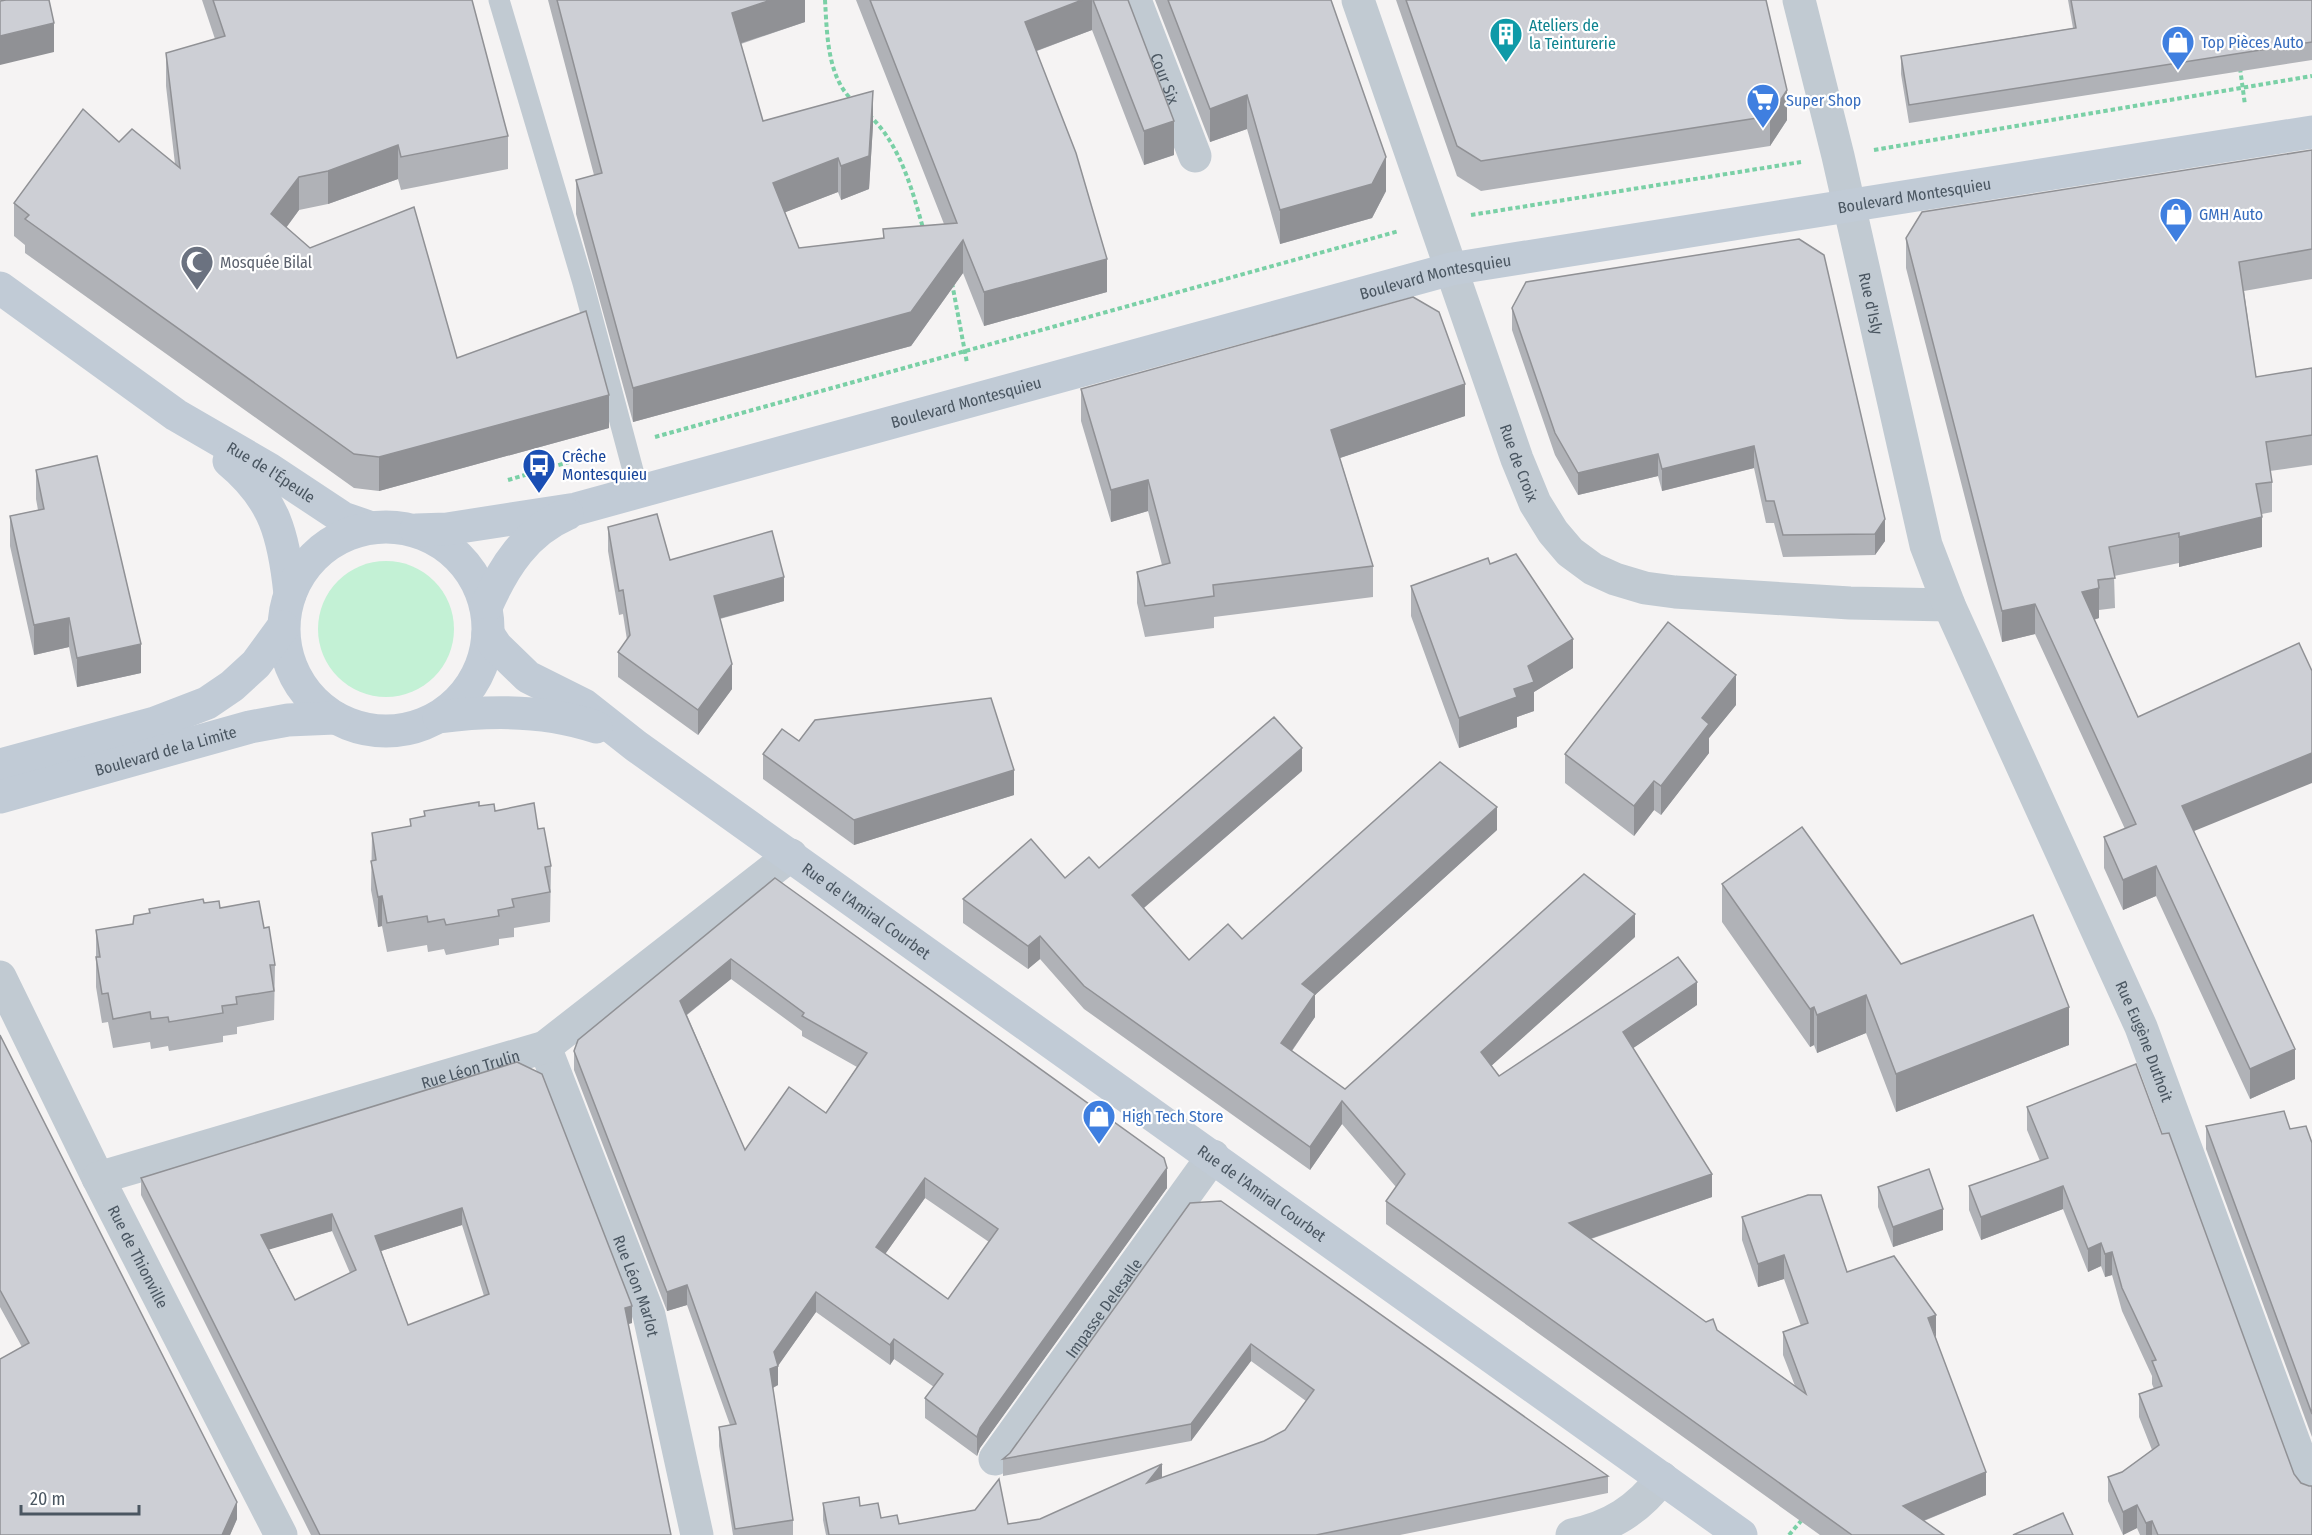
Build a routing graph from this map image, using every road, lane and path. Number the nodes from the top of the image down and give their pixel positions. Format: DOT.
graph roads {
  1 [pos="499,0"];
  2 [pos="825,0"];
  3 [pos="1135,0"];
  4 [pos="1358,0"];
  5 [pos="1799,0"];
  6 [pos="2240,66"];
  7 [pos="857,105"];
  8 [pos="865,112"];
  9 [pos="2312,132"];
  10 [pos="2250,142"];
  11 [pos="1195,156"];
  12 [pos="1848,206"];
  13 [pos="926,236"];
  14 [pos="1451,269"];
  15 [pos="949,278"];
  16 [pos="0,288"];
  17 [pos="973,400"];
  18 [pos="176,415"];
  19 [pos="639,493"];
  20 [pos="576,509"];
  21 [pos="369,527"];
  22 [pos="416,530"];
  23 [pos="290,594"];
  24 [pos="1949,605"];
  25 [pos="487,620"];
  26 [pos="283,627"];
  27 [pos="439,717"];
  28 [pos="335,718"];
  29 [pos="636,746"];
  30 [pos="0,765"];
  31 [pos="0,796"];
  32 [pos="791,855"];
  33 [pos="0,976"];
  34 [pos="545,1047"];
  35 [pos="1213,1156"];
  36 [pos="98,1178"];
  37 [pos="995,1459"];
  38 [pos="1662,1478"];
  39 [pos="2312,1491"];
  40 [pos="1801,1521"];
  41 [pos="279,1534"];
  42 [pos="1584,1534"];
  43 [pos="697,1535"];
  44 [pos="1741,1535"];
  45 [pos="1789,1535"];
  1 -- 19 [label="lane"];
  2 -- 7 [label="path"];
  3 -- 11 [label="street, Cour Six"];
  4 -- 14 [label="street, Rue de Croix"];
  5 -- 12 [label="street, Rue d'Isly"];
  6 -- 10 [label="path"];
  8 -- 13 [label="path"];
  9 -- 10 [label="main road, Boulevard Montesquieu"];
  10 -- 12 [label="main road, Boulevard Montesquieu"];
  12 -- 14 [label="main road, Boulevard Montesquieu"];
  12 -- 24 [label="street, Rue d'Isly"];
  14 -- 17 [label="main road, Boulevard Montesquieu"];
  14 -- 24 [label="street, Rue de Croix"];
  15 -- 17 [label="path"];
  16 -- 18 [label="main road, Rue de l'Épeule"];
  17 -- 19 [label="main road, Boulevard Montesquieu"];
  18 -- 21 [label="main road, Rue de l'Épeule"];
  18 -- 23 [label="main road, Rue de l'Épeule"];
  19 -- 20 [label="main road, Boulevard Montesquieu"];
  20 -- 22 [label="main road, Boulevard Montesquieu"];
  20 -- 25 [label="main road, Boulevard Montesquieu"];
  21 -- 22 [label="main road"];
  21 -- 23 [label="main road"];
  22 -- 25 [label="main road"];
  23 -- 26 [label="main road"];
  24 -- 39 [label="street, Rue Eugène Duthoit"];
  25 -- 27 [label="main road"];
  25 -- 29 [label="main road, Rue de l'Amiral Courbet"];
  26 -- 28 [label="main road"];
  26 -- 30 [label="main road, Boulevard de la Limite"];
  27 -- 28 [label="main road"];
  27 -- 29 [label="main road, Rue de l'Amiral Courbet"];
  28 -- 31 [label="main road, Boulevard de la Limite"];
  29 -- 32 [label="main road, Rue de l'Amiral Courbet"];
  32 -- 34 [label="street, Rue Léon Trulin"];
  32 -- 35 [label="main road, Rue de l'Amiral Courbet"];
  33 -- 36 [label="street, Rue de Thionville"];
  34 -- 36 [label="street, Rue Léon Trulin"];
  34 -- 43 [label="street, Rue Léon Marlot"];
  35 -- 37 [label="street, Impasse Delesalle"];
  35 -- 38 [label="main road, Rue de l'Amiral Courbet"];
  36 -- 41 [label="street, Rue de Thionville"];
  38 -- 42 [label="street"];
  38 -- 44 [label="main road, Rue de l'Amiral Courbet"];
  40 -- 45 [label="path"];
}
